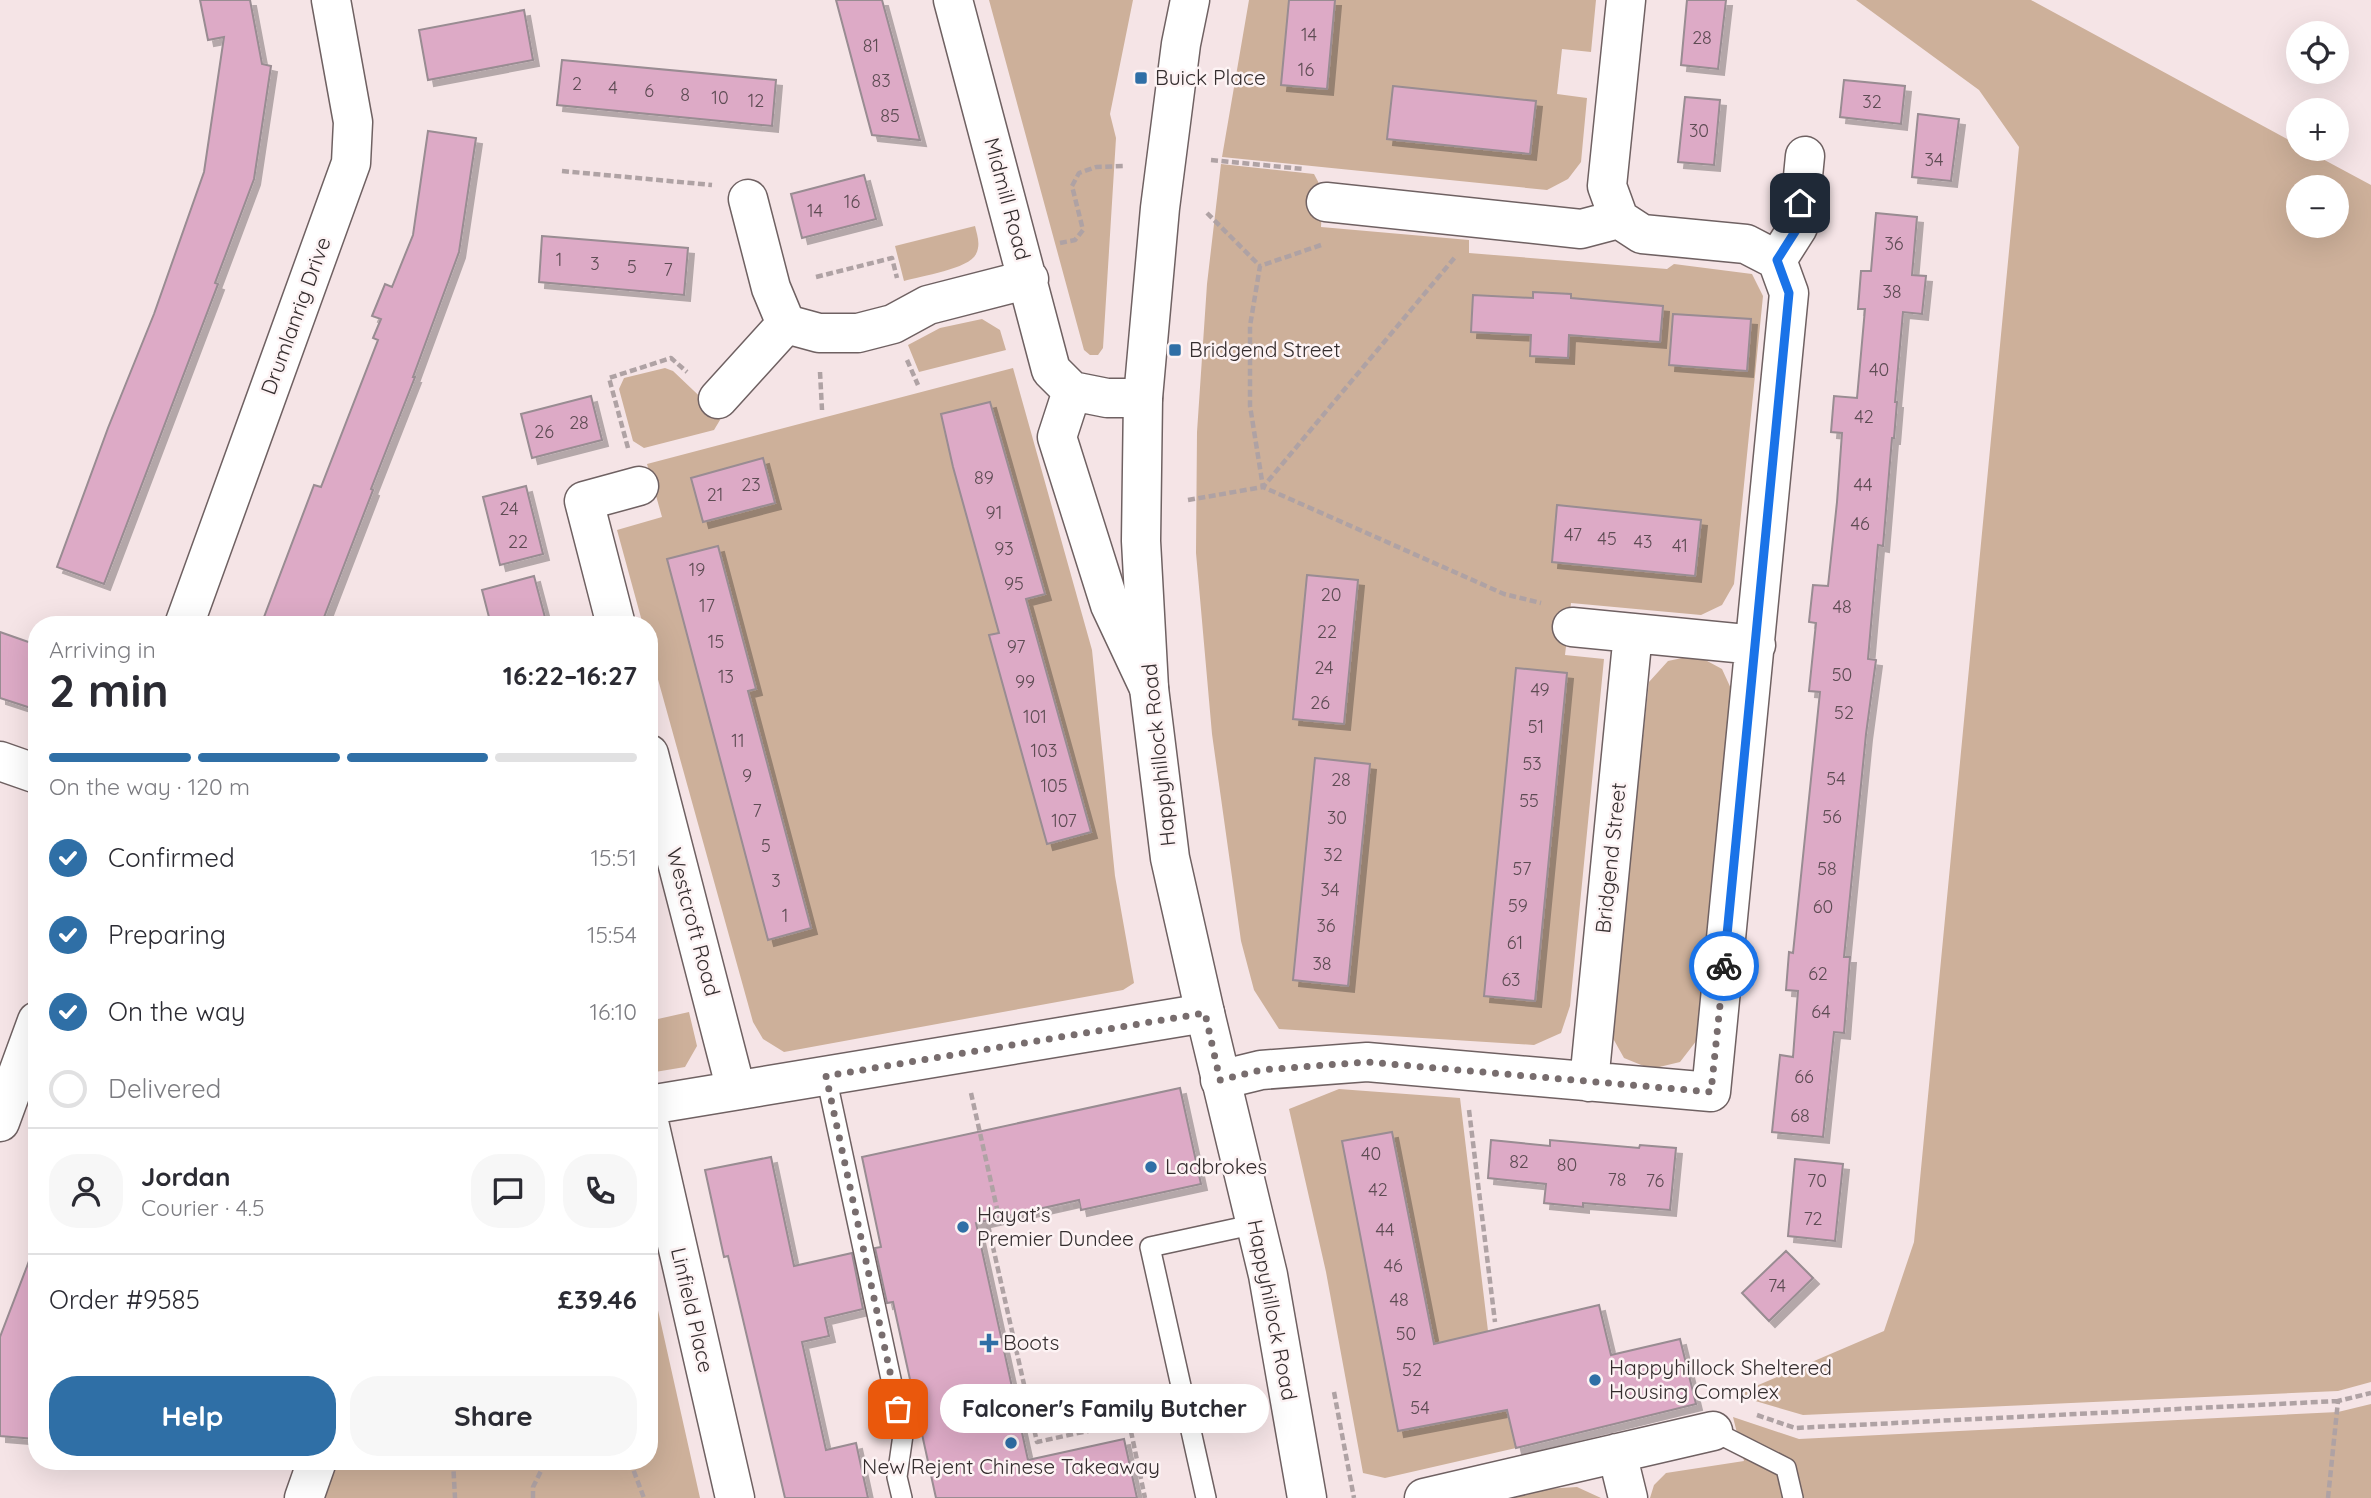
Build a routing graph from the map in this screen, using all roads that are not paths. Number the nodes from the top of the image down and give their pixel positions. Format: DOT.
graph roads {
  1 [pos="331,0"];
  2 [pos="953,0"];
  3 [pos="1191,0"];
  4 [pos="1626,0"];
  5 [pos="1805,156"];
  6 [pos="748,199"];
  7 [pos="1326,202"];
  8 [pos="1619,219"];
  9 [pos="1777,260"];
  10 [pos="1029,279"];
  11 [pos="786,324"];
  12 [pos="1072,391"];
  13 [pos="1143,398"];
  14 [pos="718,399"];
  15 [pos="634,472"];
  16 [pos="187,616"];
  17 [pos="614,616"];
  18 [pos="1572,627"];
  19 [pos="1633,634"];
  20 [pos="1756,645"];
  21 [pos="1149,688"];
  22 [pos="0,761"];
  23 [pos="28,771"];
  24 [pos="658,789"];
  25 [pos="1205,1013"];
  26 [pos="28,1046"];
  27 [pos="826,1076"];
  28 [pos="1220,1080"];
  29 [pos="1589,1082"];
  30 [pos="736,1090"];
  31 [pos="658,1103"];
  32 [pos="0,1122"];
  33 [pos="658,1161"];
  34 [pos="1256,1224"];
  35 [pos="1713,1431"];
  36 [pos="1617,1453"];
  37 [pos="314,1470"];
  38 [pos="304,1498"];
  39 [pos="735,1498"];
  40 [pos="902,1498"];
  41 [pos="1206,1498"];
  42 [pos="1307,1498"];
  43 [pos="1424,1498"];
  44 [pos="1628,1498"];
  45 [pos="1793,1498"];
  1 -- 16 [label="street, Drumlanrig Drive"];
  2 -- 10 [label="street, Midmill Road"];
  3 -- 13 [label="street, Happyhillock Road"];
  4 -- 8 [label="street"];
  5 -- 9 [label="street"];
  6 -- 11 [label="street"];
  7 -- 8 [label="street"];
  8 -- 9 [label="street"];
  9 -- 20 [label="street"];
  10 -- 11 [label="street"];
  10 -- 12 [label="street, Midmill Road"];
  11 -- 14 [label="street"];
  12 -- 13 [label="street"];
  12 -- 21 [label="street"];
  13 -- 21 [label="street, Happyhillock Road"];
  15 -- 17 [label="street"];
  18 -- 19 [label="street"];
  19 -- 20 [label="street"];
  19 -- 29 [label="street, Bridgend Street"];
  20 -- 29 [label="street"];
  21 -- 25 [label="street, Happyhillock Road"];
  22 -- 23 [label="street"];
  24 -- 30 [label="street, Westcroft Road"];
  25 -- 27 [label="street"];
  25 -- 28 [label="street, Happyhillock Road"];
  26 -- 32 [label="street"];
  27 -- 30 [label="street"];
  27 -- 40 [label="lane"];
  28 -- 29 [label="street"];
  28 -- 34 [label="street, Happyhillock Road"];
  30 -- 31 [label="street"];
  33 -- 39 [label="street, Linfield Place"];
  34 -- 41 [label="lane"];
  34 -- 42 [label="street, Happyhillock Road"];
  35 -- 36 [label="street"];
  35 -- 45 [label="lane"];
  36 -- 43 [label="street"];
  36 -- 44 [label="street"];
  37 -- 38 [label="street"];
}
